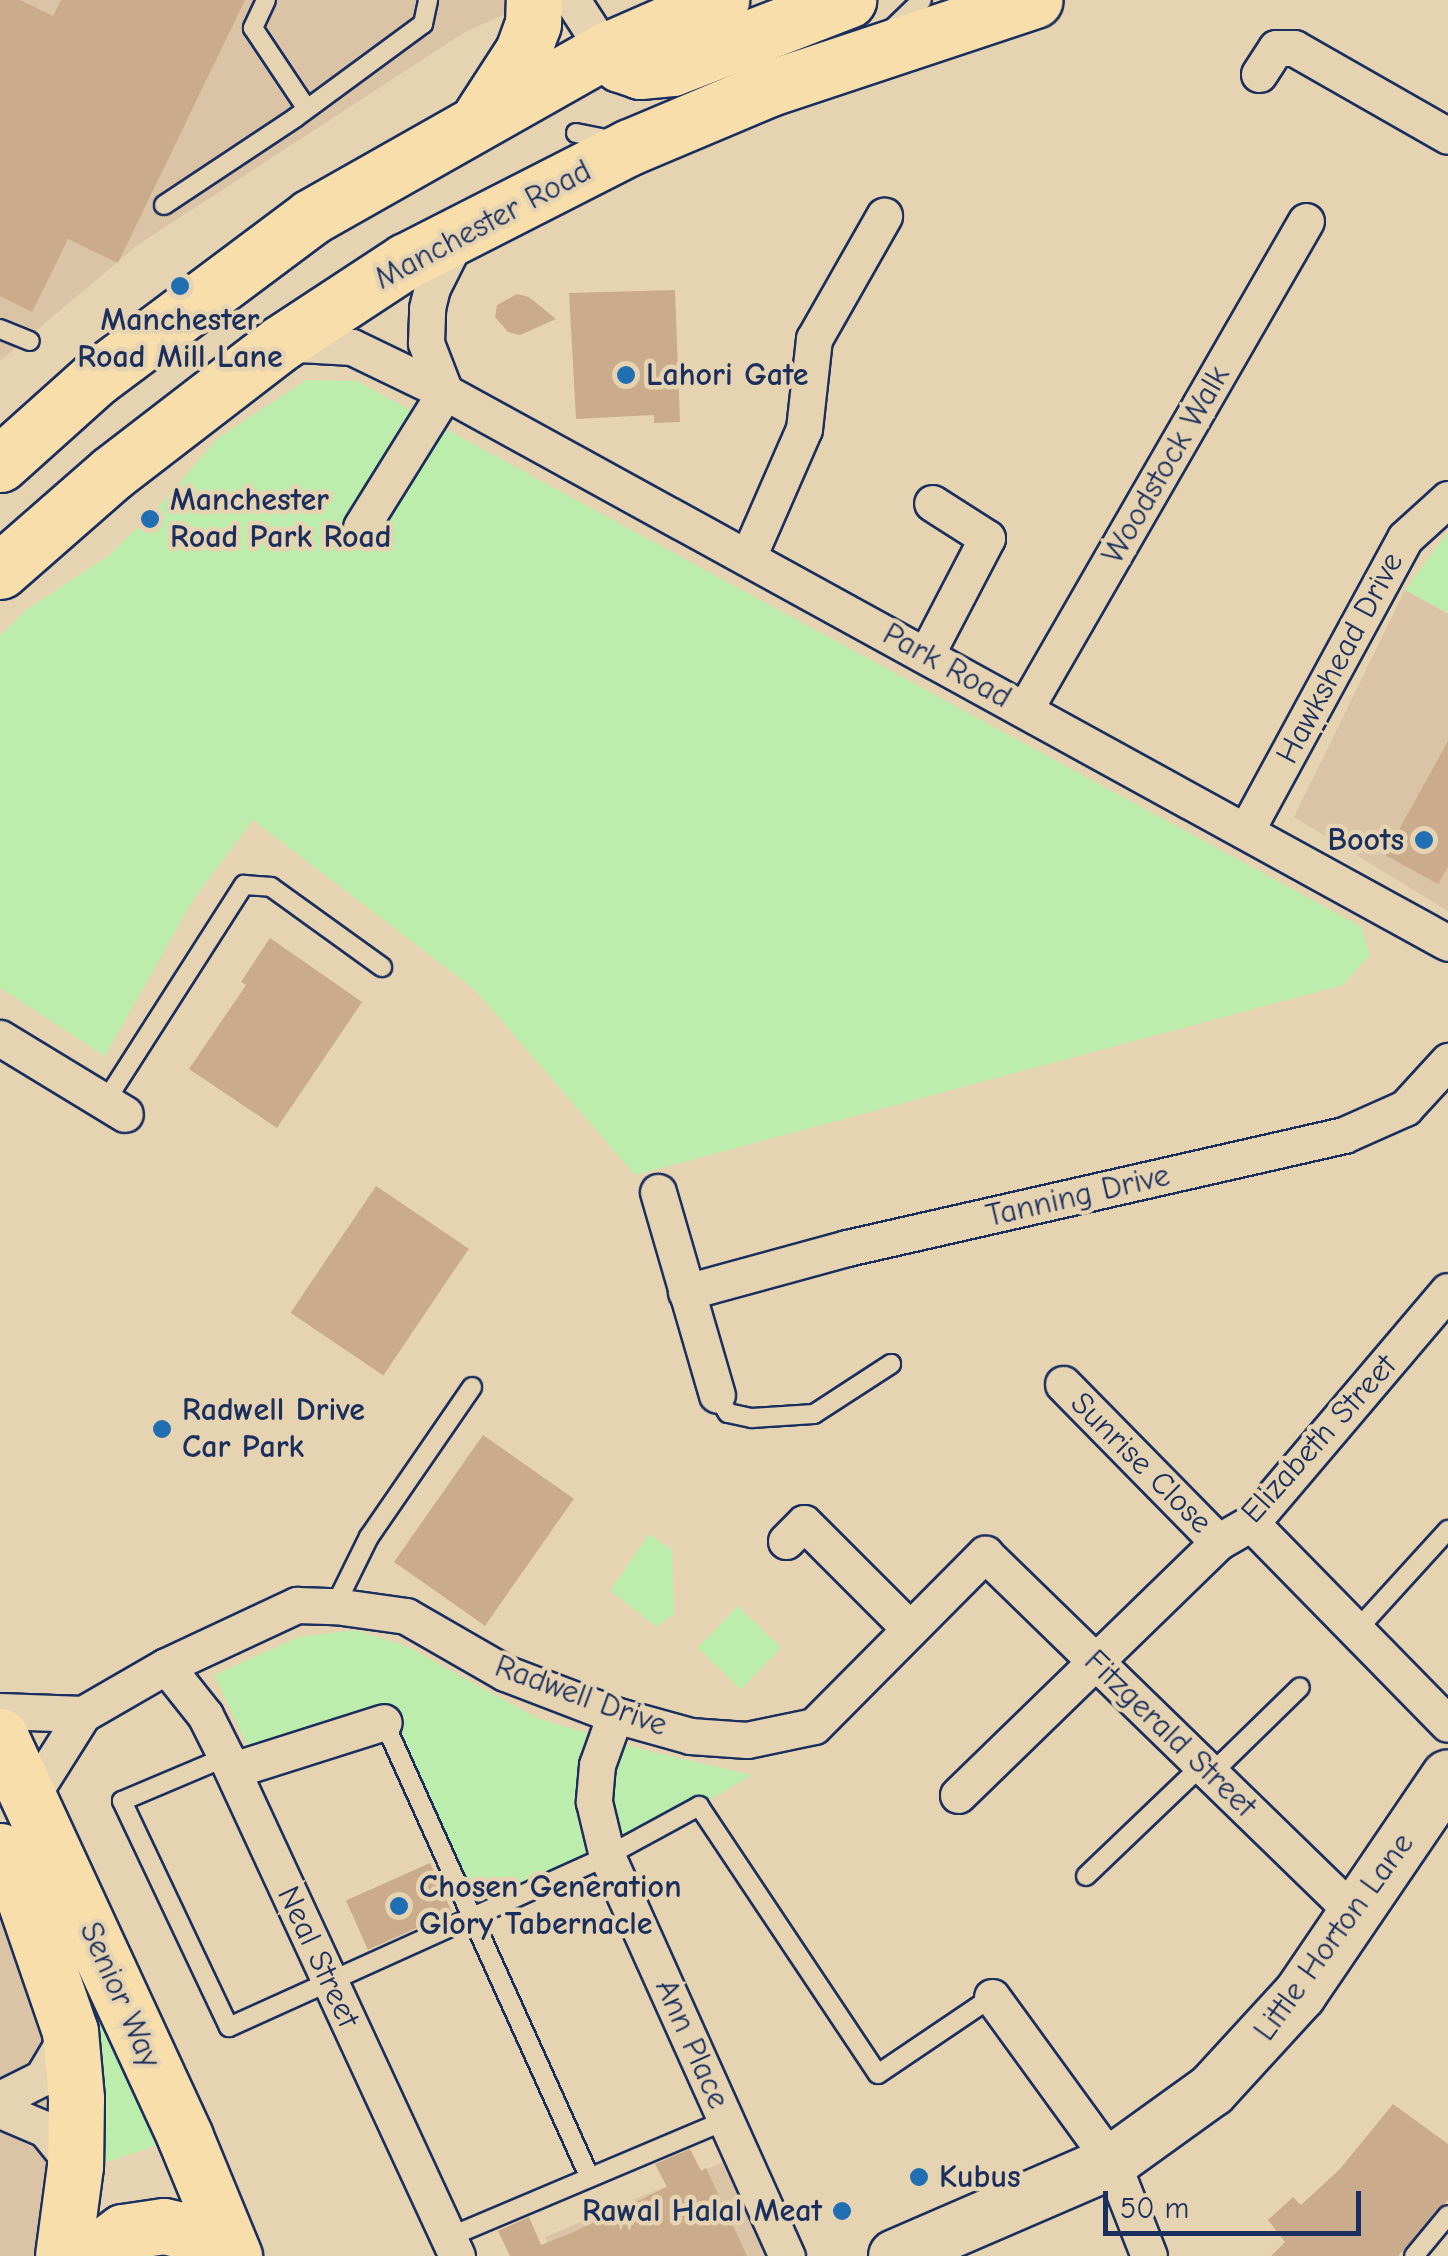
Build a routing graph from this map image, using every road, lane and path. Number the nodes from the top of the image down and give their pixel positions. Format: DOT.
graph roads {
  1 [pos="266,0"];
  2 [pos="428,0"];
  3 [pos="534,0"];
  4 [pos="572,0"];
  5 [pos="722,0"];
  6 [pos="848,0"];
  7 [pos="922,0"];
  8 [pos="1034,0"];
  9 [pos="605,50"];
  10 [pos="868,53"];
  11 [pos="1259,74"];
  12 [pos="307,109"];
  13 [pos="479,118"];
  14 [pos="576,133"];
  15 [pos="1448,136"];
  16 [pos="630,147"];
  17 [pos="164,205"];
  18 [pos="884,216"];
  19 [pos="1306,221"];
  20 [pos="459,233"];
  21 [pos="0,329"];
  22 [pos="30,340"];
  23 [pos="281,343"];
  24 [pos="444,392"];
  25 [pos="0,464"];
  26 [pos="1448,498"];
  27 [pos="932,503"];
  28 [pos="360,526"];
  29 [pos="748,557"];
  30 [pos="0,571"];
  31 [pos="926,655"];
  32 [pos="1026,709"];
  33 [pos="1247,829"];
  34 [pos="1448,944"];
  35 [pos="382,967"];
  36 [pos="0,1038"];
  37 [pos="1448,1061"];
  38 [pos="115,1108"];
  39 [pos="658,1192"];
  40 [pos="1448,1291"];
  41 [pos="686,1292"];
  42 [pos="891,1364"];
  43 [pos="1063,1384"];
  44 [pos="472,1386"];
  45 [pos="717,1395"];
  46 [pos="1251,1523"];
  47 [pos="1448,1530"];
  48 [pos="786,1541"];
  49 [pos="1218,1542"];
  50 [pos="985,1554"];
  51 [pos="335,1606"];
  52 [pos="910,1629"];
  53 [pos="1356,1631"];
  54 [pos="1095,1661"];
  55 [pos="166,1666"];
  56 [pos="1300,1687"];
  57 [pos="0,1711"];
  58 [pos="83,1714"];
  59 [pos="615,1715"];
  60 [pos="384,1722"];
  61 [pos="1448,1724"];
  62 [pos="0,1736"];
  63 [pos="229,1763"];
  64 [pos="1206,1769"];
  65 [pos="1448,1776"];
  66 [pos="958,1795"];
  67 [pos="30,1798"];
  68 [pos="0,1851"];
  69 [pos="607,1856"];
  70 [pos="1086,1876"];
  71 [pos="1354,1913"];
  72 [pos="472,1916"];
  73 [pos="329,1982"];
  74 [pos="992,1997"];
  75 [pos="70,2030"];
  76 [pos="0,2099"];
  77 [pos="0,2110"];
  78 [pos="726,2120"];
  79 [pos="1112,2162"];
  80 [pos="75,2166"];
  81 [pos="589,2178"];
  82 [pos="1448,2215"];
  83 [pos="452,2247"];
  84 [pos="63,2256"];
  85 [pos="92,2256"];
  86 [pos="231,2256"];
  87 [pos="787,2256"];
  88 [pos="895,2256"];
  89 [pos="1149,2256"];
  90 [pos="1414,2256"];
  1 -- 12 [label="lane"];
  2 -- 12 [label="lane"];
  3 -- 13 [label="main road"];
  4 -- 9 [label="street"];
  5 -- 9 [label="main road"];
  6 -- 9 [label="main road"];
  7 -- 10 [label="lane"];
  8 -- 10 [label="main road, Manchester Road"];
  9 -- 13 [label="main road"];
  9 -- 16 [label="main road"];
  10 -- 16 [label="main road, Manchester Road"];
  11 -- 15 [label="street"];
  12 -- 17 [label="lane"];
  13 -- 25 [label="main road"];
  14 -- 16 [label="lane"];
  16 -- 20 [label="main road, Manchester Road"];
  18 -- 29 [label="street"];
  19 -- 32 [label="street, Woodstock Walk"];
  20 -- 23 [label="main road, Manchester Road"];
  20 -- 24 [label="street"];
  21 -- 22 [label="lane"];
  23 -- 24 [label="street, Park Road"];
  23 -- 30 [label="main road, Manchester Road"];
  24 -- 28 [label="street"];
  24 -- 29 [label="street, Park Road"];
  26 -- 33 [label="street, Hawkshead Drive"];
  27 -- 31 [label="street"];
  29 -- 31 [label="street, Park Road"];
  31 -- 32 [label="street, Park Road"];
  32 -- 33 [label="street, Park Road"];
  33 -- 34 [label="street, Park Road"];
  35 -- 38 [label="lane"];
  36 -- 38 [label="street"];
  37 -- 41 [label="street, Tanning Drive"];
  39 -- 41 [label="street"];
  40 -- 46 [label="street, Elizabeth Street"];
  41 -- 45 [label="street"];
  42 -- 45 [label="lane"];
  43 -- 49 [label="street, Sunrise Close"];
  44 -- 51 [label="lane"];
  46 -- 49 [label="street, Elizabeth Street"];
  46 -- 53 [label="street"];
  47 -- 53 [label="lane"];
  48 -- 52 [label="street"];
  49 -- 54 [label="street, Elizabeth Street"];
  50 -- 52 [label="street, Radwell Drive"];
  50 -- 54 [label="street, Fitzgerald Street"];
  51 -- 55 [label="street, Radwell Drive"];
  51 -- 59 [label="street, Radwell Drive"];
  52 -- 59 [label="street, Radwell Drive"];
  53 -- 61 [label="street"];
  54 -- 64 [label="street, Fitzgerald Street"];
  54 -- 66 [label="street, Elizabeth Street"];
  55 -- 58 [label="street, Radwell Drive"];
  55 -- 63 [label="street, Neal Street"];
  56 -- 64 [label="lane"];
  57 -- 58 [label="street"];
  58 -- 67 [label="street, Radwell Drive"];
  59 -- 69 [label="street, Ann Place"];
  60 -- 63 [label="street"];
  60 -- 72 [label="lane"];
  62 -- 67 [label="main road, Senior Way"];
  63 -- 73 [label="street, Neal Street"];
  63 -- 73 [label="lane"];
  64 -- 70 [label="lane"];
  64 -- 71 [label="street, Fitzgerald Street"];
  65 -- 71 [label="street, Little Horton Lane"];
  67 -- 86 [label="main road, Senior Way"];
  68 -- 75 [label="main road, Senior Way"];
  69 -- 72 [label="lane"];
  69 -- 74 [label="lane"];
  69 -- 78 [label="street, Ann Place"];
  71 -- 79 [label="street, Little Horton Lane"];
  72 -- 73 [label="lane"];
  72 -- 81 [label="lane"];
  73 -- 83 [label="street, Neal Street"];
  74 -- 79 [label="street"];
  75 -- 76 [label="street"];
  75 -- 80 [label="main road, Senior Way"];
  77 -- 80 [label="street"];
  78 -- 81 [label="lane"];
  78 -- 87 [label="street, Ann Place"];
  79 -- 88 [label="street, Little Horton Lane"];
  79 -- 89 [label="street"];
  80 -- 84 [label="main road, Senior Way"];
  81 -- 83 [label="lane"];
  82 -- 90 [label="lane"];
  85 -- 86 [label="main road, Senior Way"];
}
